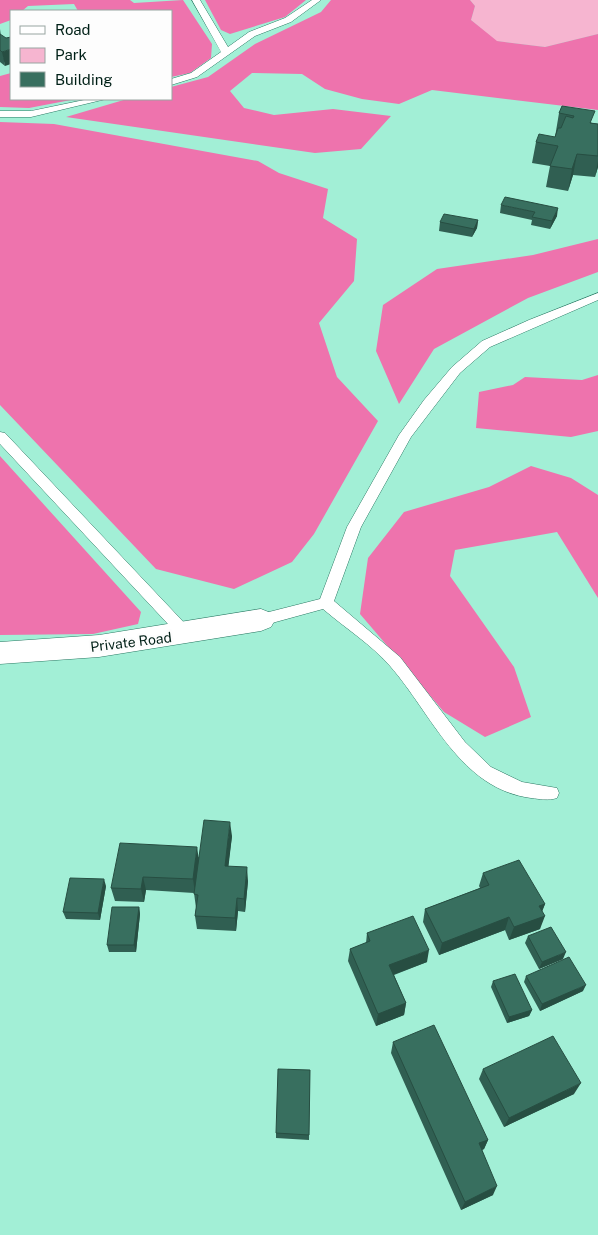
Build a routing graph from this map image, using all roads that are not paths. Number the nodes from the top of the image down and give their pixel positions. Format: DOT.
graph roads {
  1 [pos="196,0"];
  2 [pos="318,0"];
  3 [pos="226,52"];
  4 [pos="172,82"];
  5 [pos="97,100"];
  6 [pos="0,114"];
  7 [pos="598,296"];
  8 [pos="0,436"];
  9 [pos="326,603"];
  10 [pos="261,620"];
  11 [pos="186,634"];
  12 [pos="0,653"];
  13 [pos="551,793"];
  1 -- 3 [label="lane"];
  2 -- 3 [label="lane"];
  3 -- 4 [label="lane"];
  5 -- 6 [label="lane"];
  7 -- 9 [label="lane"];
  8 -- 11 [label="lane"];
  9 -- 10 [label="lane"];
  9 -- 13 [label="lane"];
  10 -- 11 [label="street, Private Road"];
  11 -- 12 [label="street, Private Road"];
}
